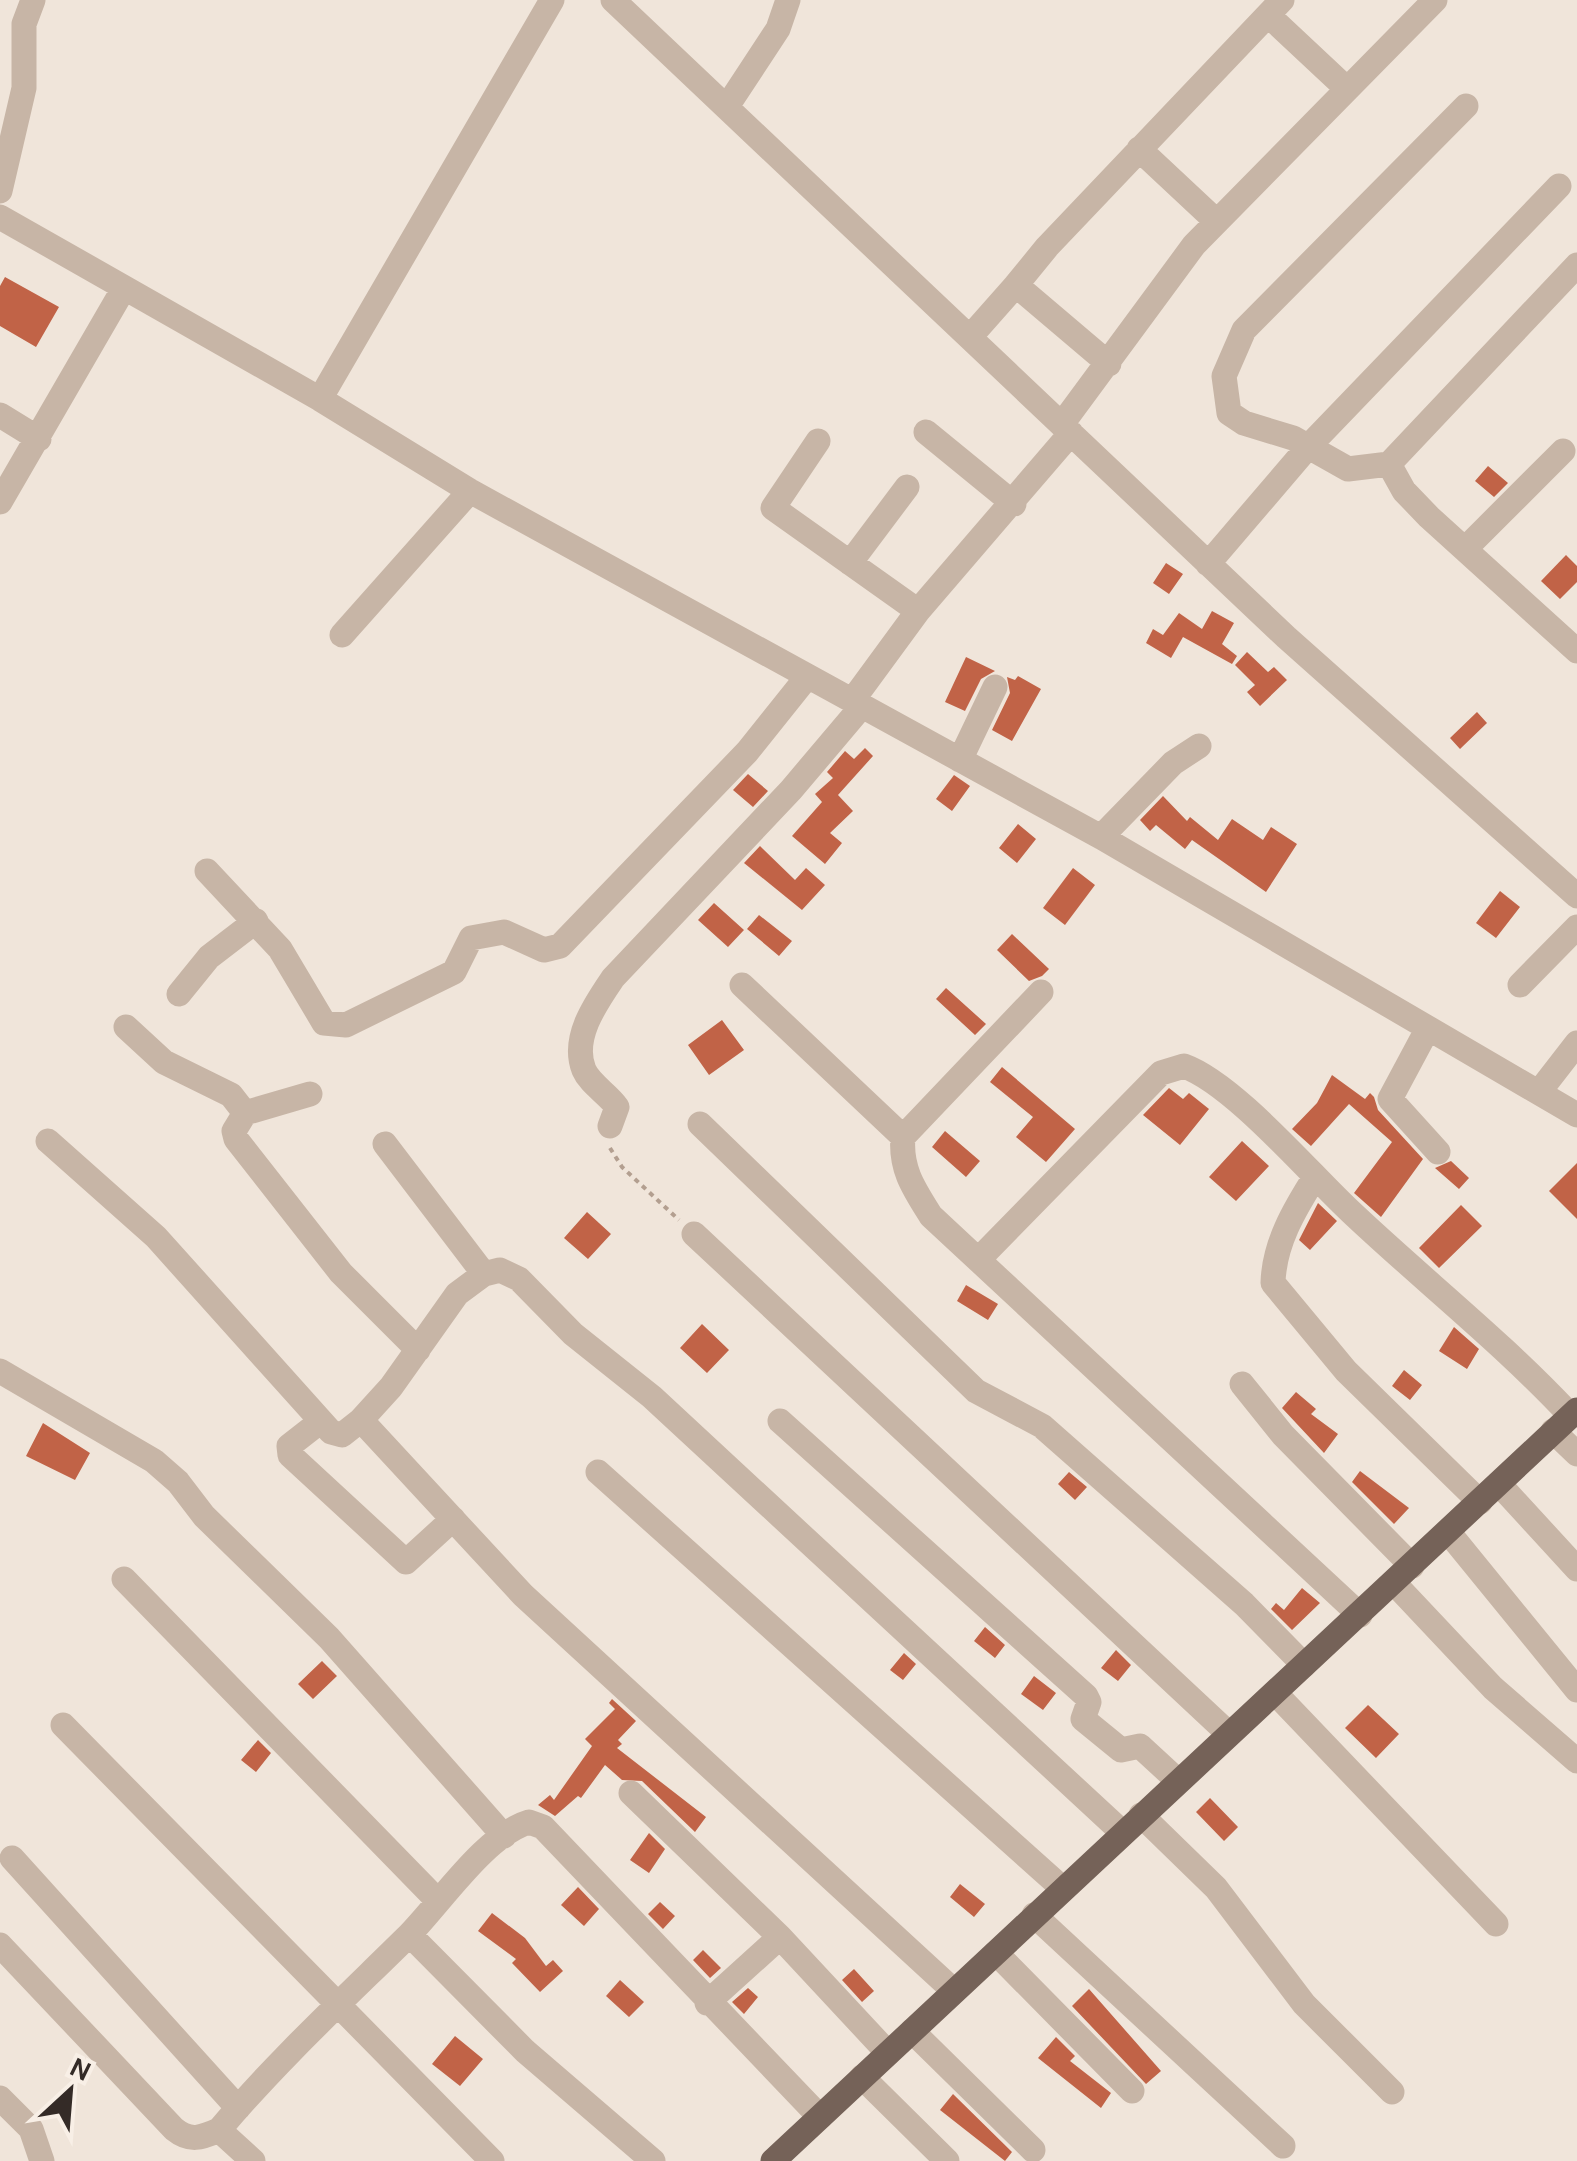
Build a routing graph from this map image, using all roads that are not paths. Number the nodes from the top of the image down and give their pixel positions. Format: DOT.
graph roads {
  1 [pos="32,0"];
  2 [pos="552,0"];
  3 [pos="613,0"];
  4 [pos="788,0"];
  5 [pos="1435,0"];
  6 [pos="1275,8"];
  7 [pos="1347,89"];
  8 [pos="728,105"];
  9 [pos="1466,106"];
  10 [pos="1139,149"];
  11 [pos="1559,186"];
  12 [pos="0,191"];
  13 [pos="0,216"];
  14 [pos="1216,221"];
  15 [pos="1577,264"];
  16 [pos="1016,285"];
  17 [pos="124,288"];
  18 [pos="970,337"];
  19 [pos="1109,364"];
  20 [pos="320,399"];
  21 [pos="0,415"];
  22 [pos="1067,428"];
  23 [pos="926,432"];
  24 [pos="39,439"];
  25 [pos="818,441"];
  26 [pos="1308,447"];
  27 [pos="1563,451"];
  28 [pos="1389,464"];
  29 [pos="907,486"];
  30 [pos="470,492"];
  31 [pos="0,502"];
  32 [pos="1014,504"];
  33 [pos="1467,548"];
  34 [pos="850,563"];
  35 [pos="1208,564"];
  36 [pos="918,611"];
  37 [pos="342,635"];
  38 [pos="1577,651"];
  39 [pos="807,678"];
  40 [pos="995,687"];
  41 [pos="857,704"];
  42 [pos="1199,746"];
  43 [pos="960,760"];
  44 [pos="1101,838"];
  45 [pos="207,871"];
  46 [pos="1577,896"];
  47 [pos="256,921"];
  48 [pos="1577,926"];
  49 [pos="742,985"];
  50 [pos="1520,985"];
  51 [pos="1041,992"];
  52 [pos="179,994"];
  53 [pos="126,1027"];
  54 [pos="1428,1028"];
  55 [pos="1577,1044"];
  56 [pos="1539,1092"];
  57 [pos="310,1094"];
  58 [pos="245,1113"];
  59 [pos="1577,1114"];
  60 [pos="700,1124"];
  61 [pos="610,1126"];
  62 [pos="903,1137"];
  63 [pos="48,1142"];
  64 [pos="385,1144"];
  65 [pos="1438,1152"];
  66 [pos="1314,1177"];
  67 [pos="694,1234"];
  68 [pos="979,1259"];
  69 [pos="484,1274"];
  70 [pos="418,1350"];
  71 [pos="0,1371"];
  72 [pos="1242,1384"];
  73 [pos="1567,1419"];
  74 [pos="361,1420"];
  75 [pos="320,1421"];
  76 [pos="780,1421"];
  77 [pos="1577,1454"];
  78 [pos="598,1472"];
  79 [pos="1500,1484"];
  80 [pos="1480,1502"];
  81 [pos="453,1519"];
  82 [pos="1449,1533"];
  83 [pos="1577,1569"];
  84 [pos="1404,1575"];
  85 [pos="124,1579"];
  86 [pos="1360,1614"];
  87 [pos="1304,1665"];
  88 [pos="1577,1690"];
  89 [pos="1275,1694"];
  90 [pos="62,1725"];
  91 [pos="1230,1734"];
  92 [pos="1577,1760"];
  93 [pos="1178,1782"];
  94 [pos="631,1793"];
  95 [pos="1132,1824"];
  96 [pos="504,1836"];
  97 [pos="12,1858"];
  98 [pos="1062,1887"];
  99 [pos="438,1901"];
  100 [pos="1034,1915"];
  101 [pos="1496,1924"];
  102 [pos="410,1934"];
  103 [pos="780,1937"];
  104 [pos="0,1945"];
  105 [pos="996,1953"];
  106 [pos="954,1991"];
  107 [pos="337,2002"];
  108 [pos="707,2003"];
  109 [pos="912,2031"];
  110 [pos="888,2053"];
  111 [pos="862,2077"];
  112 [pos="1132,2091"];
  113 [pos="1392,2092"];
  114 [pos="0,2098"];
  115 [pos="238,2108"];
  116 [pos="820,2117"];
  117 [pos="219,2130"];
  118 [pos="1284,2146"];
  119 [pos="1033,2150"];
  120 [pos="42,2161"];
  121 [pos="253,2161"];
  122 [pos="492,2161"];
  123 [pos="653,2161"];
  124 [pos="773,2161"];
  125 [pos="947,2161"];
  1 -- 12 [label="street"];
  2 -- 20 [label="street"];
  3 -- 8 [label="street"];
  4 -- 8 [label="street"];
  5 -- 7 [label="street"];
  6 -- 7 [label="street"];
  6 -- 10 [label="street"];
  7 -- 14 [label="street"];
  8 -- 18 [label="street"];
  9 -- 26 [label="street"];
  10 -- 14 [label="street"];
  10 -- 16 [label="street"];
  11 -- 26 [label="street"];
  13 -- 17 [label="street"];
  14 -- 19 [label="street"];
  15 -- 28 [label="street"];
  16 -- 18 [label="street"];
  16 -- 19 [label="street"];
  17 -- 20 [label="street"];
  17 -- 24 [label="street"];
  18 -- 22 [label="street"];
  19 -- 22 [label="street"];
  20 -- 30 [label="street"];
  21 -- 24 [label="street"];
  22 -- 32 [label="street"];
  22 -- 35 [label="street"];
  23 -- 32 [label="street"];
  24 -- 31 [label="street"];
  25 -- 34 [label="street"];
  26 -- 28 [label="street"];
  26 -- 35 [label="street"];
  27 -- 33 [label="street"];
  28 -- 33 [label="street"];
  29 -- 34 [label="street"];
  30 -- 37 [label="street"];
  30 -- 39 [label="street"];
  32 -- 36 [label="street"];
  33 -- 38 [label="street"];
  34 -- 36 [label="street"];
  35 -- 46 [label="street"];
  36 -- 41 [label="street"];
  39 -- 41 [label="street"];
  39 -- 47 [label="street"];
  40 -- 43 [label="street"];
  41 -- 43 [label="street"];
  41 -- 61 [label="street"];
  42 -- 44 [label="street"];
  43 -- 44 [label="street"];
  44 -- 54 [label="street"];
  45 -- 47 [label="street"];
  47 -- 52 [label="street"];
  48 -- 50 [label="street"];
  49 -- 62 [label="street"];
  51 -- 62 [label="street"];
  53 -- 58 [label="street"];
  54 -- 56 [label="street"];
  54 -- 65 [label="street"];
  55 -- 56 [label="street"];
  56 -- 59 [label="street"];
  57 -- 58 [label="street"];
  58 -- 70 [label="street"];
  60 -- 87 [label="street"];
  62 -- 68 [label="street"];
  63 -- 75 [label="street"];
  64 -- 69 [label="street"];
  66 -- 68 [label="street"];
  66 -- 73 [label="street"];
  66 -- 80 [label="street"];
  67 -- 91 [label="street"];
  68 -- 86 [label="street"];
  69 -- 70 [label="street"];
  69 -- 95 [label="street"];
  70 -- 74 [label="street"];
  71 -- 96 [label="street"];
  72 -- 84 [label="street"];
  73 -- 77 [label="street"];
  73 -- 79 [label="main road"];
  74 -- 75 [label="street"];
  74 -- 81 [label="street"];
  75 -- 81 [label="street"];
  76 -- 93 [label="street"];
  78 -- 98 [label="street"];
  79 -- 80 [label="main road"];
  79 -- 83 [label="street"];
  80 -- 82 [label="main road"];
  81 -- 106 [label="street"];
  82 -- 84 [label="main road"];
  82 -- 88 [label="street"];
  84 -- 86 [label="main road"];
  84 -- 92 [label="street"];
  85 -- 99 [label="street"];
  86 -- 87 [label="main road"];
  87 -- 89 [label="main road"];
  89 -- 91 [label="main road"];
  89 -- 101 [label="street"];
  90 -- 107 [label="street"];
  91 -- 93 [label="main road"];
  93 -- 95 [label="main road"];
  94 -- 103 [label="street"];
  95 -- 98 [label="main road"];
  95 -- 113 [label="street"];
  96 -- 99 [label="street"];
  96 -- 108 [label="street"];
  97 -- 115 [label="street"];
  98 -- 100 [label="main road"];
  99 -- 102 [label="street"];
  100 -- 105 [label="main road"];
  100 -- 118 [label="street"];
  102 -- 107 [label="street"];
  102 -- 123 [label="street"];
  103 -- 108 [label="street"];
  103 -- 110 [label="street"];
  104 -- 117 [label="street"];
  105 -- 106 [label="main road"];
  105 -- 112 [label="street"];
  106 -- 109 [label="main road"];
  107 -- 115 [label="street"];
  107 -- 122 [label="street"];
  108 -- 116 [label="street"];
  109 -- 110 [label="main road"];
  109 -- 119 [label="street"];
  110 -- 111 [label="main road"];
  111 -- 116 [label="main road"];
  111 -- 125 [label="street"];
  114 -- 120 [label="street"];
  115 -- 117 [label="street"];
  116 -- 124 [label="main road"];
  117 -- 121 [label="street"];
}
